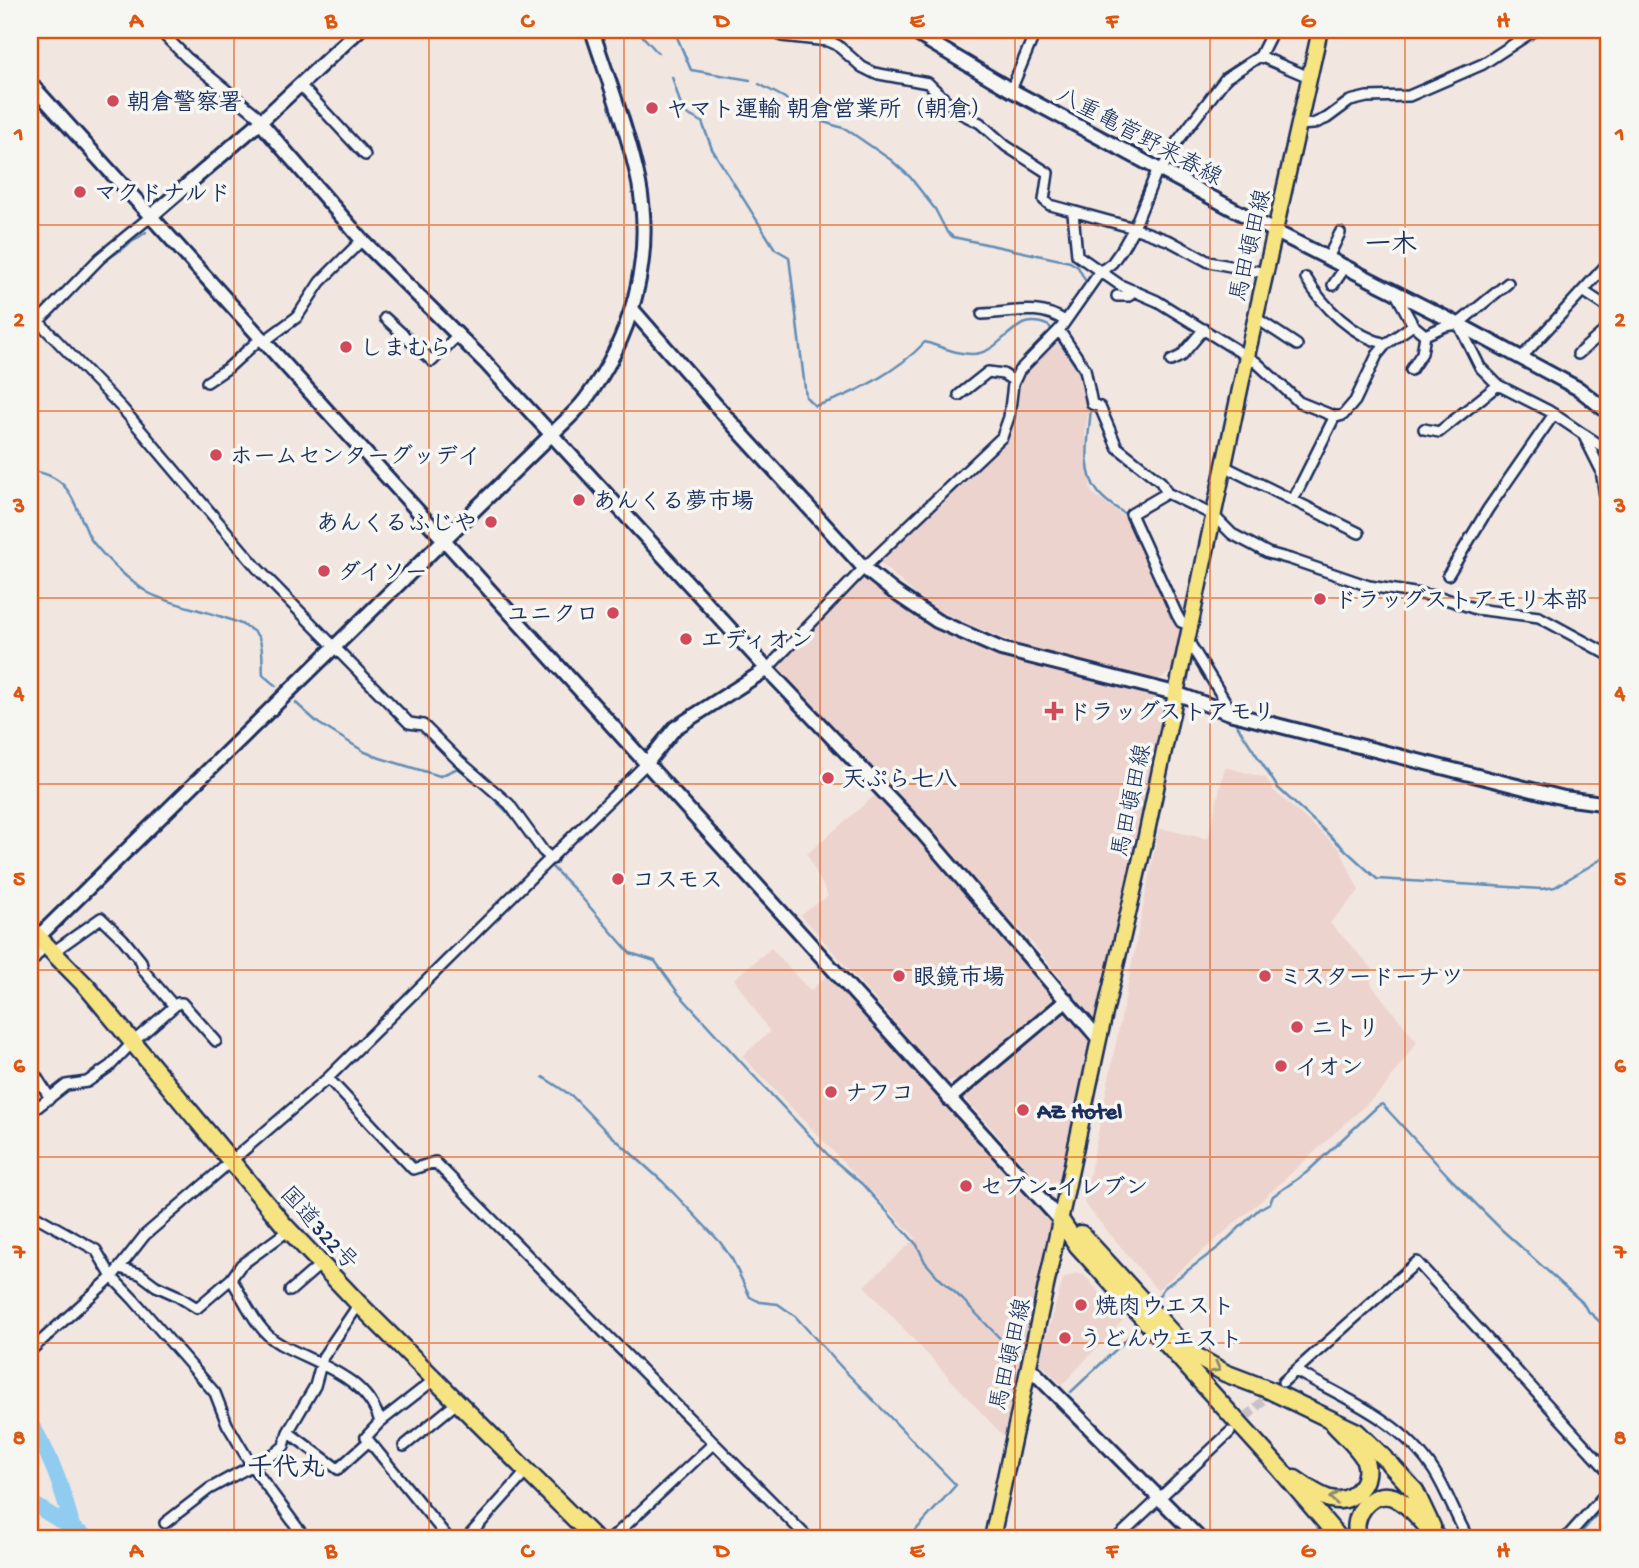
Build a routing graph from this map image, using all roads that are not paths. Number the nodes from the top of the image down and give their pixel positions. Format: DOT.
graph roads {
  1 [pos="159,30"];
  2 [pos="359,30"];
  3 [pos="592,30"];
  4 [pos="771,30"];
  5 [pos="910,30"];
  6 [pos="1036,30"];
  7 [pos="1273,30"];
  8 [pos="1320,30"];
  9 [pos="1535,30"];
  10 [pos="1260,56"];
  11 [pos="1309,77"];
  12 [pos="30,83"];
  13 [pos="300,85"];
  14 [pos="1011,90"];
  15 [pos="262,121"];
  16 [pos="1297,125"];
  17 [pos="365,155"];
  18 [pos="1159,171"];
  19 [pos="1073,213"];
  20 [pos="150,217"];
  21 [pos="1134,228"];
  22 [pos="1276,232"];
  23 [pos="1339,233"];
  24 [pos="362,240"];
  25 [pos="1328,258"];
  26 [pos="1609,262"];
  27 [pos="1346,267"];
  28 [pos="1100,272"];
  29 [pos="1266,272"];
  30 [pos="1306,278"];
  31 [pos="1508,283"];
  32 [pos="1333,285"];
  33 [pos="1133,290"];
  34 [pos="1395,291"];
  35 [pos="1583,291"];
  36 [pos="1117,296"];
  37 [pos="1609,308"];
  38 [pos="632,309"];
  39 [pos="982,314"];
  40 [pos="385,318"];
  41 [pos="1256,318"];
  42 [pos="38,321"];
  43 [pos="1065,321"];
  44 [pos="1458,324"];
  45 [pos="1413,325"];
  46 [pos="1609,327"];
  47 [pos="1204,329"];
  48 [pos="30,330"];
  49 [pos="1056,332"];
  50 [pos="458,335"];
  51 [pos="1425,335"];
  52 [pos="261,341"];
  53 [pos="1386,344"];
  54 [pos="1297,345"];
  55 [pos="1578,354"];
  56 [pos="1247,356"];
  57 [pos="1521,358"];
  58 [pos="1171,360"];
  59 [pos="1411,370"];
  60 [pos="1014,381"];
  61 [pos="207,382"];
  62 [pos="1499,385"];
  63 [pos="959,395"];
  64 [pos="1609,413"];
  65 [pos="1554,414"];
  66 [pos="1335,416"];
  67 [pos="1424,429"];
  68 [pos="551,435"];
  69 [pos="1583,435"];
  70 [pos="1609,452"];
  71 [pos="1224,466"];
  72 [pos="1167,493"];
  73 [pos="1293,500"];
  74 [pos="1213,515"];
  75 [pos="1609,522"];
  76 [pos="1360,533"];
  77 [pos="443,541"];
  78 [pos="864,568"];
  79 [pos="1448,575"];
  80 [pos="1189,632"];
  81 [pos="333,647"];
  82 [pos="1609,655"];
  83 [pos="766,669"];
  84 [pos="1175,693"];
  85 [pos="1233,714"];
  86 [pos="645,765"];
  87 [pos="1609,804"];
  88 [pos="549,862"];
  89 [pos="42,941"];
  90 [pos="30,964"];
  91 [pos="1067,1000"];
  92 [pos="174,1006"];
  93 [pos="1099,1039"];
  94 [pos="216,1041"];
  95 [pos="133,1042"];
  96 [pos="30,1067"];
  97 [pos="328,1078"];
  98 [pos="50,1098"];
  99 [pos="949,1100"];
  100 [pos="30,1113"];
  101 [pos="231,1159"];
  102 [pos="30,1213"];
  103 [pos="1061,1222"];
  104 [pos="289,1230"];
  105 [pos="322,1263"];
  106 [pos="116,1273"];
  107 [pos="231,1279"];
  108 [pos="290,1291"];
  109 [pos="359,1304"];
  110 [pos="30,1350"];
  111 [pos="322,1364"];
  112 [pos="1030,1368"];
  113 [pos="1296,1371"];
  114 [pos="435,1379"];
  115 [pos="1283,1382"];
  116 [pos="458,1402"];
  117 [pos="1328,1417"];
  118 [pos="380,1422"];
  119 [pos="288,1432"];
  120 [pos="1230,1432"];
  121 [pos="369,1441"];
  122 [pos="714,1443"];
  123 [pos="404,1446"];
  124 [pos="255,1465"];
  125 [pos="1280,1469"];
  126 [pos="527,1471"];
  127 [pos="1609,1472"];
  128 [pos="1609,1490"];
  129 [pos="1161,1499"];
  130 [pos="164,1523"];
  131 [pos="305,1538"];
  132 [pos="448,1538"];
  133 [pos="467,1538"];
  134 [pos="594,1538"];
  135 [pos="612,1538"];
  136 [pos="808,1538"];
  137 [pos="992,1538"];
  138 [pos="1117,1538"];
  139 [pos="1199,1538"];
  140 [pos="1339,1538"];
  141 [pos="1359,1538"];
  142 [pos="1437,1538"];
  143 [pos="1468,1538"];
  144 [pos="1566,1538"];
  1 -- 15 [label="street"];
  2 -- 13 [label="street"];
  3 -- 38 [label="street"];
  4 -- 19 [label="street"];
  5 -- 14 [label="street, 八重亀菅野来春線"];
  6 -- 14 [label="street"];
  7 -- 10 [label="street"];
  8 -- 11 [label="main road, 馬田頓田線"];
  9 -- 16 [label="street"];
  10 -- 11 [label="street"];
  10 -- 18 [label="street"];
  11 -- 16 [label="main road, 馬田頓田線"];
  12 -- 20 [label="street"];
  13 -- 15 [label="street"];
  13 -- 17 [label="street"];
  14 -- 18 [label="street, 八重亀菅野来春線"];
  15 -- 20 [label="street"];
  15 -- 24 [label="street"];
  16 -- 22 [label="main road, 馬田頓田線"];
  18 -- 21 [label="street"];
  18 -- 22 [label="street, 八重亀菅野来春線"];
  19 -- 21 [label="street"];
  19 -- 28 [label="street"];
  20 -- 42 [label="street"];
  20 -- 52 [label="street"];
  21 -- 28 [label="street"];
  21 -- 29 [label="street"];
  22 -- 25 [label="street, 八重亀菅野来春線"];
  22 -- 29 [label="main road, 馬田頓田線"];
  23 -- 25 [label="street"];
  24 -- 50 [label="street"];
  24 -- 52 [label="street"];
  25 -- 27 [label="street, 八重亀菅野来春線"];
  26 -- 35 [label="street"];
  27 -- 32 [label="street"];
  27 -- 34 [label="street, 八重亀菅野来春線"];
  28 -- 33 [label="street"];
  28 -- 43 [label="street"];
  29 -- 41 [label="main road, 馬田頓田線"];
  30 -- 53 [label="street"];
  31 -- 44 [label="street"];
  33 -- 36 [label="street"];
  33 -- 47 [label="street"];
  34 -- 44 [label="street, 八重亀菅野来春線"];
  34 -- 45 [label="street"];
  35 -- 37 [label="street"];
  35 -- 57 [label="street"];
  38 -- 68 [label="street"];
  38 -- 78 [label="street"];
  39 -- 43 [label="street"];
  40 -- 50 [label="street"];
  41 -- 54 [label="street"];
  41 -- 56 [label="main road, 馬田頓田線"];
  42 -- 48 [label="street"];
  42 -- 81 [label="street"];
  43 -- 49 [label="street"];
  44 -- 51 [label="street"];
  44 -- 57 [label="street, 八重亀菅野来春線"];
  44 -- 62 [label="street"];
  45 -- 51 [label="street"];
  45 -- 53 [label="street"];
  46 -- 55 [label="street"];
  47 -- 56 [label="street"];
  47 -- 58 [label="street"];
  49 -- 60 [label="street"];
  49 -- 72 [label="street"];
  50 -- 68 [label="street"];
  51 -- 59 [label="street"];
  52 -- 61 [label="street"];
  52 -- 77 [label="street"];
  53 -- 66 [label="street"];
  56 -- 66 [label="street"];
  56 -- 71 [label="main road, 馬田頓田線"];
  57 -- 64 [label="street, 八重亀菅野来春線"];
  60 -- 63 [label="street"];
  60 -- 78 [label="street"];
  62 -- 65 [label="street"];
  62 -- 67 [label="street"];
  65 -- 69 [label="street"];
  65 -- 79 [label="street"];
  66 -- 73 [label="street"];
  68 -- 77 [label="street"];
  68 -- 83 [label="street"];
  69 -- 70 [label="street"];
  69 -- 75 [label="street"];
  71 -- 73 [label="street"];
  71 -- 74 [label="main road, 馬田頓田線"];
  72 -- 74 [label="street"];
  72 -- 80 [label="street"];
  73 -- 76 [label="street"];
  74 -- 80 [label="main road, 馬田頓田線"];
  74 -- 82 [label="street"];
  77 -- 81 [label="street"];
  77 -- 86 [label="street"];
  78 -- 83 [label="street"];
  78 -- 84 [label="street"];
  80 -- 84 [label="main road, 馬田頓田線"];
  80 -- 85 [label="street"];
  81 -- 88 [label="street"];
  81 -- 89 [label="street"];
  83 -- 86 [label="street"];
  83 -- 91 [label="street"];
  84 -- 85 [label="street"];
  84 -- 93 [label="main road, 馬田頓田線"];
  85 -- 87 [label="street"];
  86 -- 88 [label="street"];
  86 -- 99 [label="street"];
  88 -- 97 [label="street"];
  89 -- 90 [label="street"];
  89 -- 92 [label="street"];
  89 -- 95 [label="highway, 国道322号"];
  91 -- 93 [label="street"];
  91 -- 99 [label="street"];
  92 -- 94 [label="street"];
  92 -- 95 [label="street"];
  93 -- 103 [label="main road, 馬田頓田線"];
  95 -- 98 [label="street"];
  95 -- 101 [label="highway, 国道322号"];
  96 -- 98 [label="street"];
  97 -- 101 [label="street"];
  97 -- 122 [label="street"];
  98 -- 100 [label="street"];
  99 -- 103 [label="street"];
  101 -- 104 [label="highway, 国道322号"];
  101 -- 106 [label="street"];
  102 -- 106 [label="street"];
  103 -- 112 [label="main road, 馬田頓田線"];
  103 -- 117 [label="highway, one-way"];
  103 -- 125 [label="highway"];
  104 -- 105 [label="highway, 国道322号"];
  104 -- 107 [label="street"];
  105 -- 108 [label="street"];
  105 -- 109 [label="highway, 国道322号"];
  106 -- 107 [label="street"];
  106 -- 110 [label="street"];
  106 -- 124 [label="street"];
  107 -- 111 [label="street"];
  109 -- 111 [label="street"];
  109 -- 114 [label="highway, 国道322号"];
  111 -- 118 [label="street"];
  111 -- 119 [label="street"];
  112 -- 129 [label="street"];
  112 -- 137 [label="main road, 馬田頓田線"];
  113 -- 115 [label="street"];
  113 -- 127 [label="street"];
  113 -- 143 [label="street"];
  114 -- 116 [label="highway, 国道322号"];
  114 -- 118 [label="street"];
  116 -- 123 [label="street"];
  116 -- 126 [label="highway, 国道322号"];
  117 -- 125 [label="highway, one-way"];
  117 -- 142 [label="highway"];
  118 -- 121 [label="street"];
  119 -- 121 [label="street"];
  119 -- 124 [label="street"];
  120 -- 129 [label="street"];
  121 -- 132 [label="street"];
  122 -- 135 [label="street"];
  122 -- 136 [label="street"];
  124 -- 130 [label="street"];
  124 -- 131 [label="street"];
  125 -- 140 [label="highway"];
  126 -- 133 [label="street"];
  126 -- 134 [label="highway, 国道322号"];
  128 -- 144 [label="street"];
  129 -- 138 [label="street"];
  129 -- 139 [label="street"];
  141 -- 142 [label="highway"];
}
